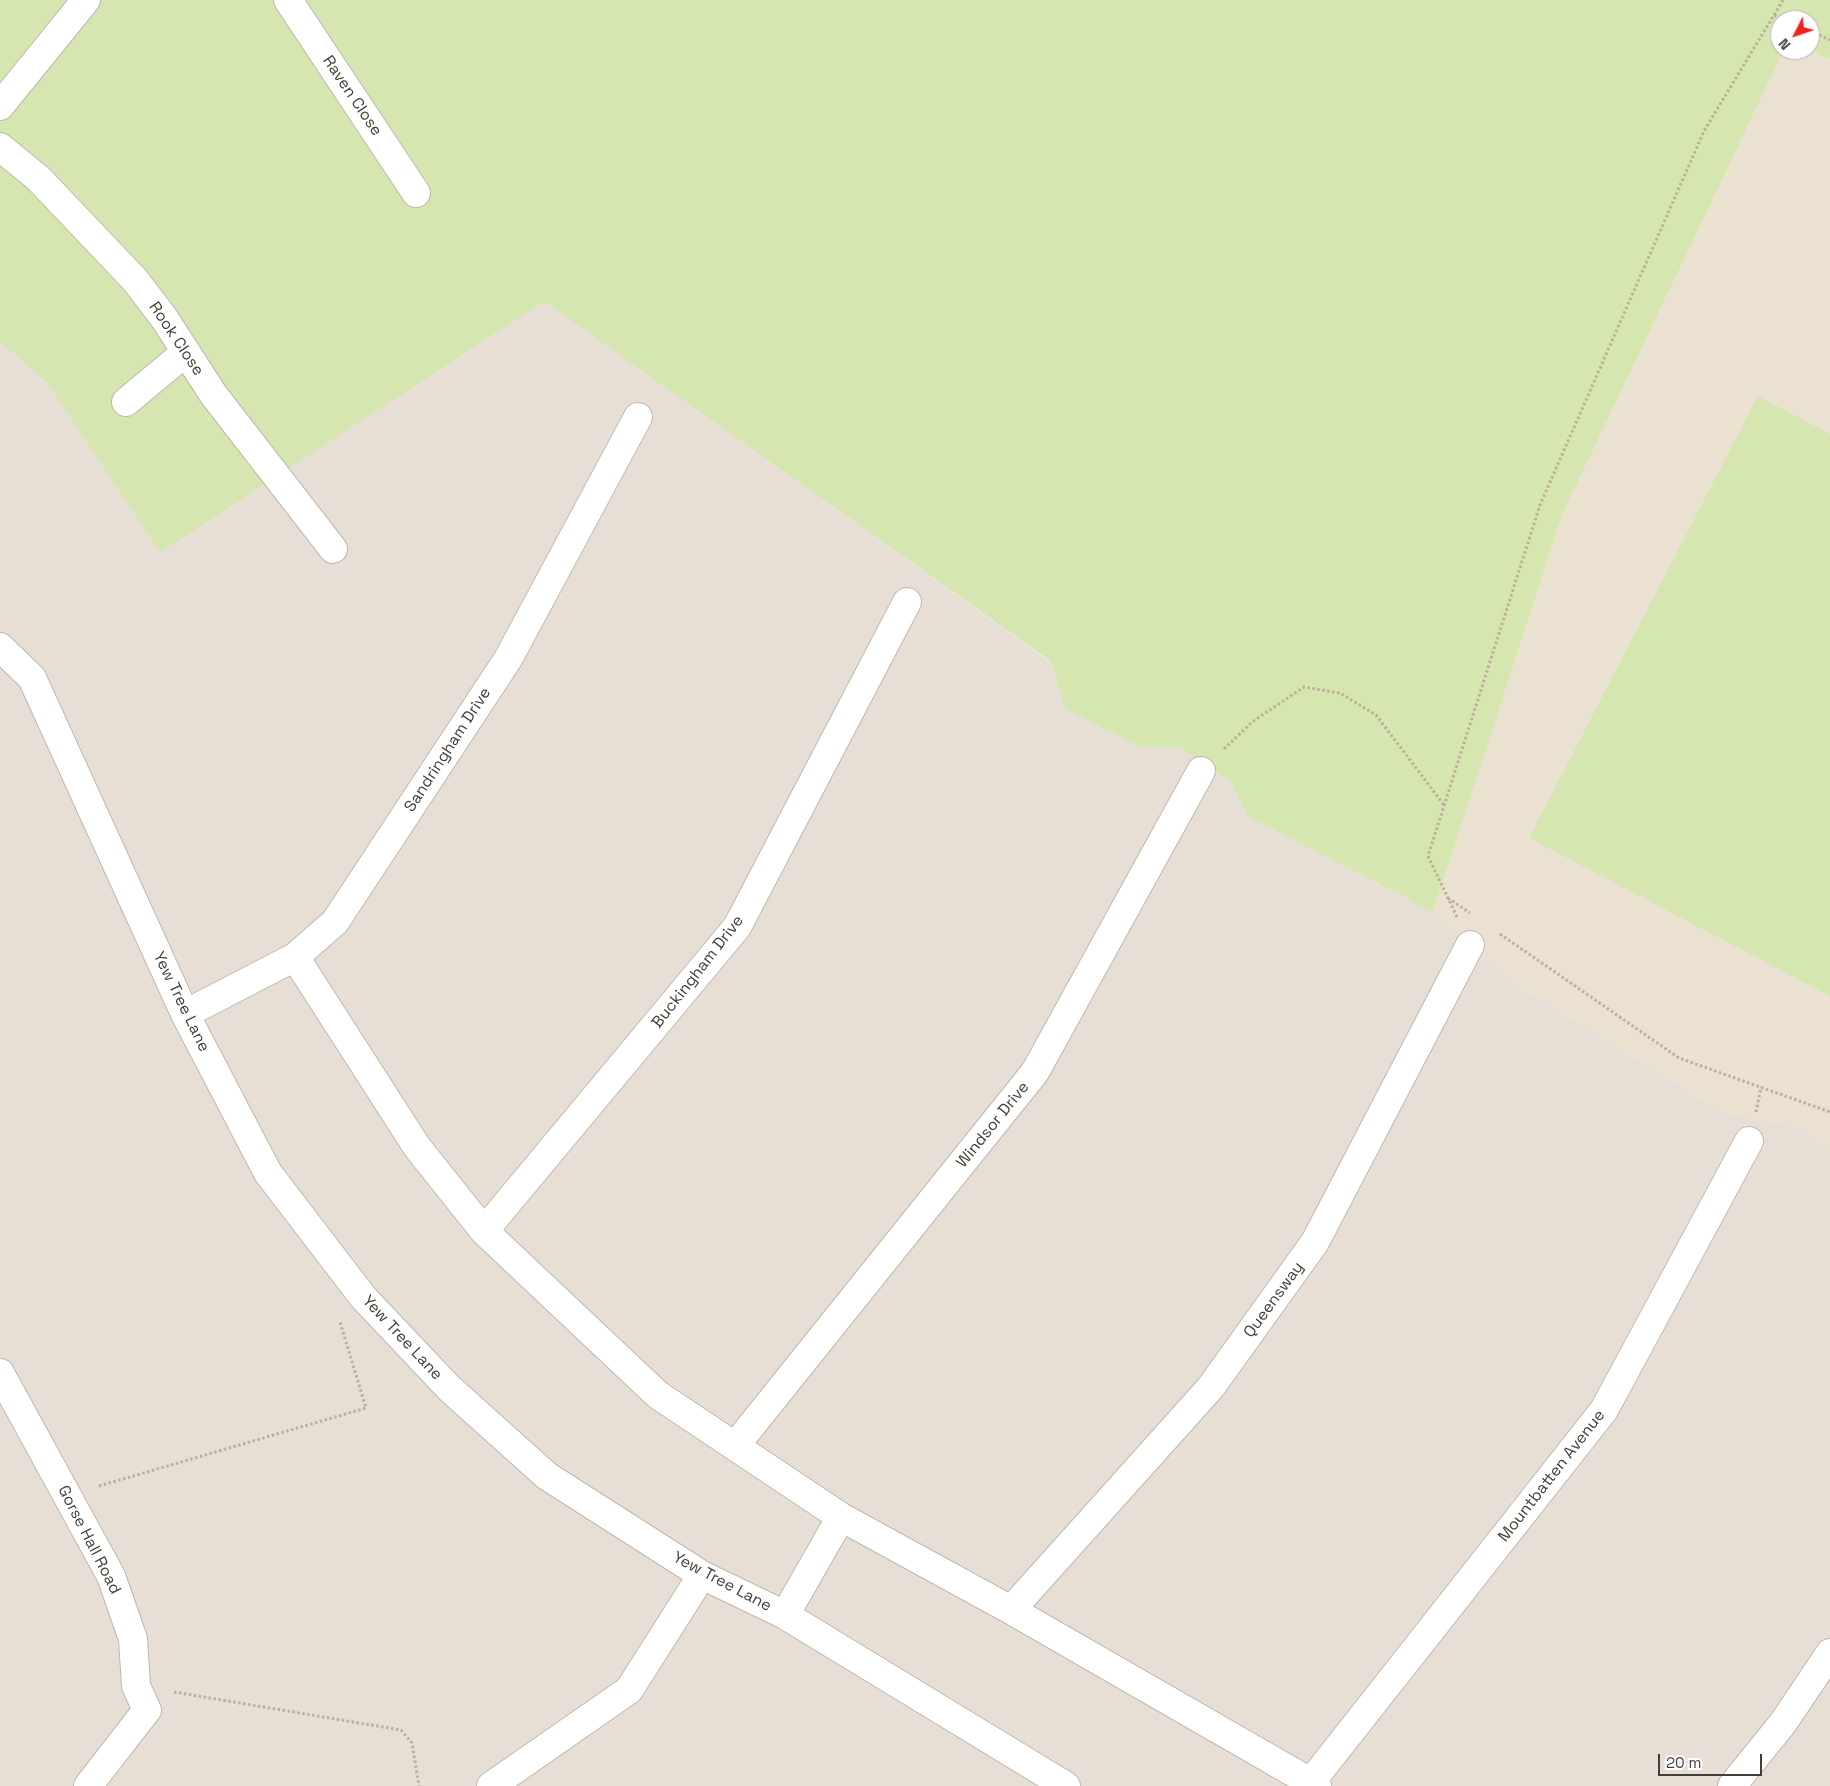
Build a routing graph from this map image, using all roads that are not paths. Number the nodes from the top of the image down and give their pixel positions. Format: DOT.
graph roads {
  1 [pos="86,0"];
  2 [pos="288,0"];
  3 [pos="0,106"];
  4 [pos="0,147"];
  5 [pos="416,193"];
  6 [pos="186,352"];
  7 [pos="126,402"];
  8 [pos="638,418"];
  9 [pos="333,549"];
  10 [pos="907,602"];
  11 [pos="0,647"];
  12 [pos="1200,771"];
  13 [pos="1470,945"];
  14 [pos="295,957"];
  15 [pos="185,1014"];
  16 [pos="1749,1141"];
  17 [pos="484,1231"];
  18 [pos="0,1373"];
  19 [pos="735,1446"];
  20 [pos="841,1517"];
  21 [pos="702,1575"];
  22 [pos="1011,1610"];
  23 [pos="785,1615"];
  24 [pos="1830,1653"];
  25 [pos="1314,1784"];
  26 [pos="88,1786"];
  27 [pos="491,1786"];
  28 [pos="1066,1786"];
  29 [pos="1732,1786"];
  1 -- 3 [label="street"];
  2 -- 5 [label="street, Raven Close"];
  4 -- 6 [label="street, Rook Close"];
  6 -- 7 [label="street"];
  6 -- 9 [label="street, Rook Close"];
  8 -- 14 [label="street, Sandringham Drive"];
  10 -- 17 [label="street, Buckingham Drive"];
  11 -- 15 [label="street, Yew Tree Lane"];
  12 -- 19 [label="street, Windsor Drive"];
  13 -- 22 [label="street, Queensway"];
  14 -- 15 [label="street, Sandringham Drive"];
  14 -- 17 [label="street"];
  15 -- 21 [label="street, Yew Tree Lane"];
  16 -- 25 [label="street, Mountbatten Avenue"];
  17 -- 19 [label="street"];
  18 -- 26 [label="street, Gorse Hall Road"];
  19 -- 20 [label="street"];
  20 -- 22 [label="street"];
  20 -- 23 [label="street"];
  21 -- 23 [label="street, Yew Tree Lane"];
  21 -- 27 [label="street"];
  22 -- 25 [label="street"];
  23 -- 28 [label="street, Yew Tree Lane"];
  24 -- 29 [label="street"];
}
